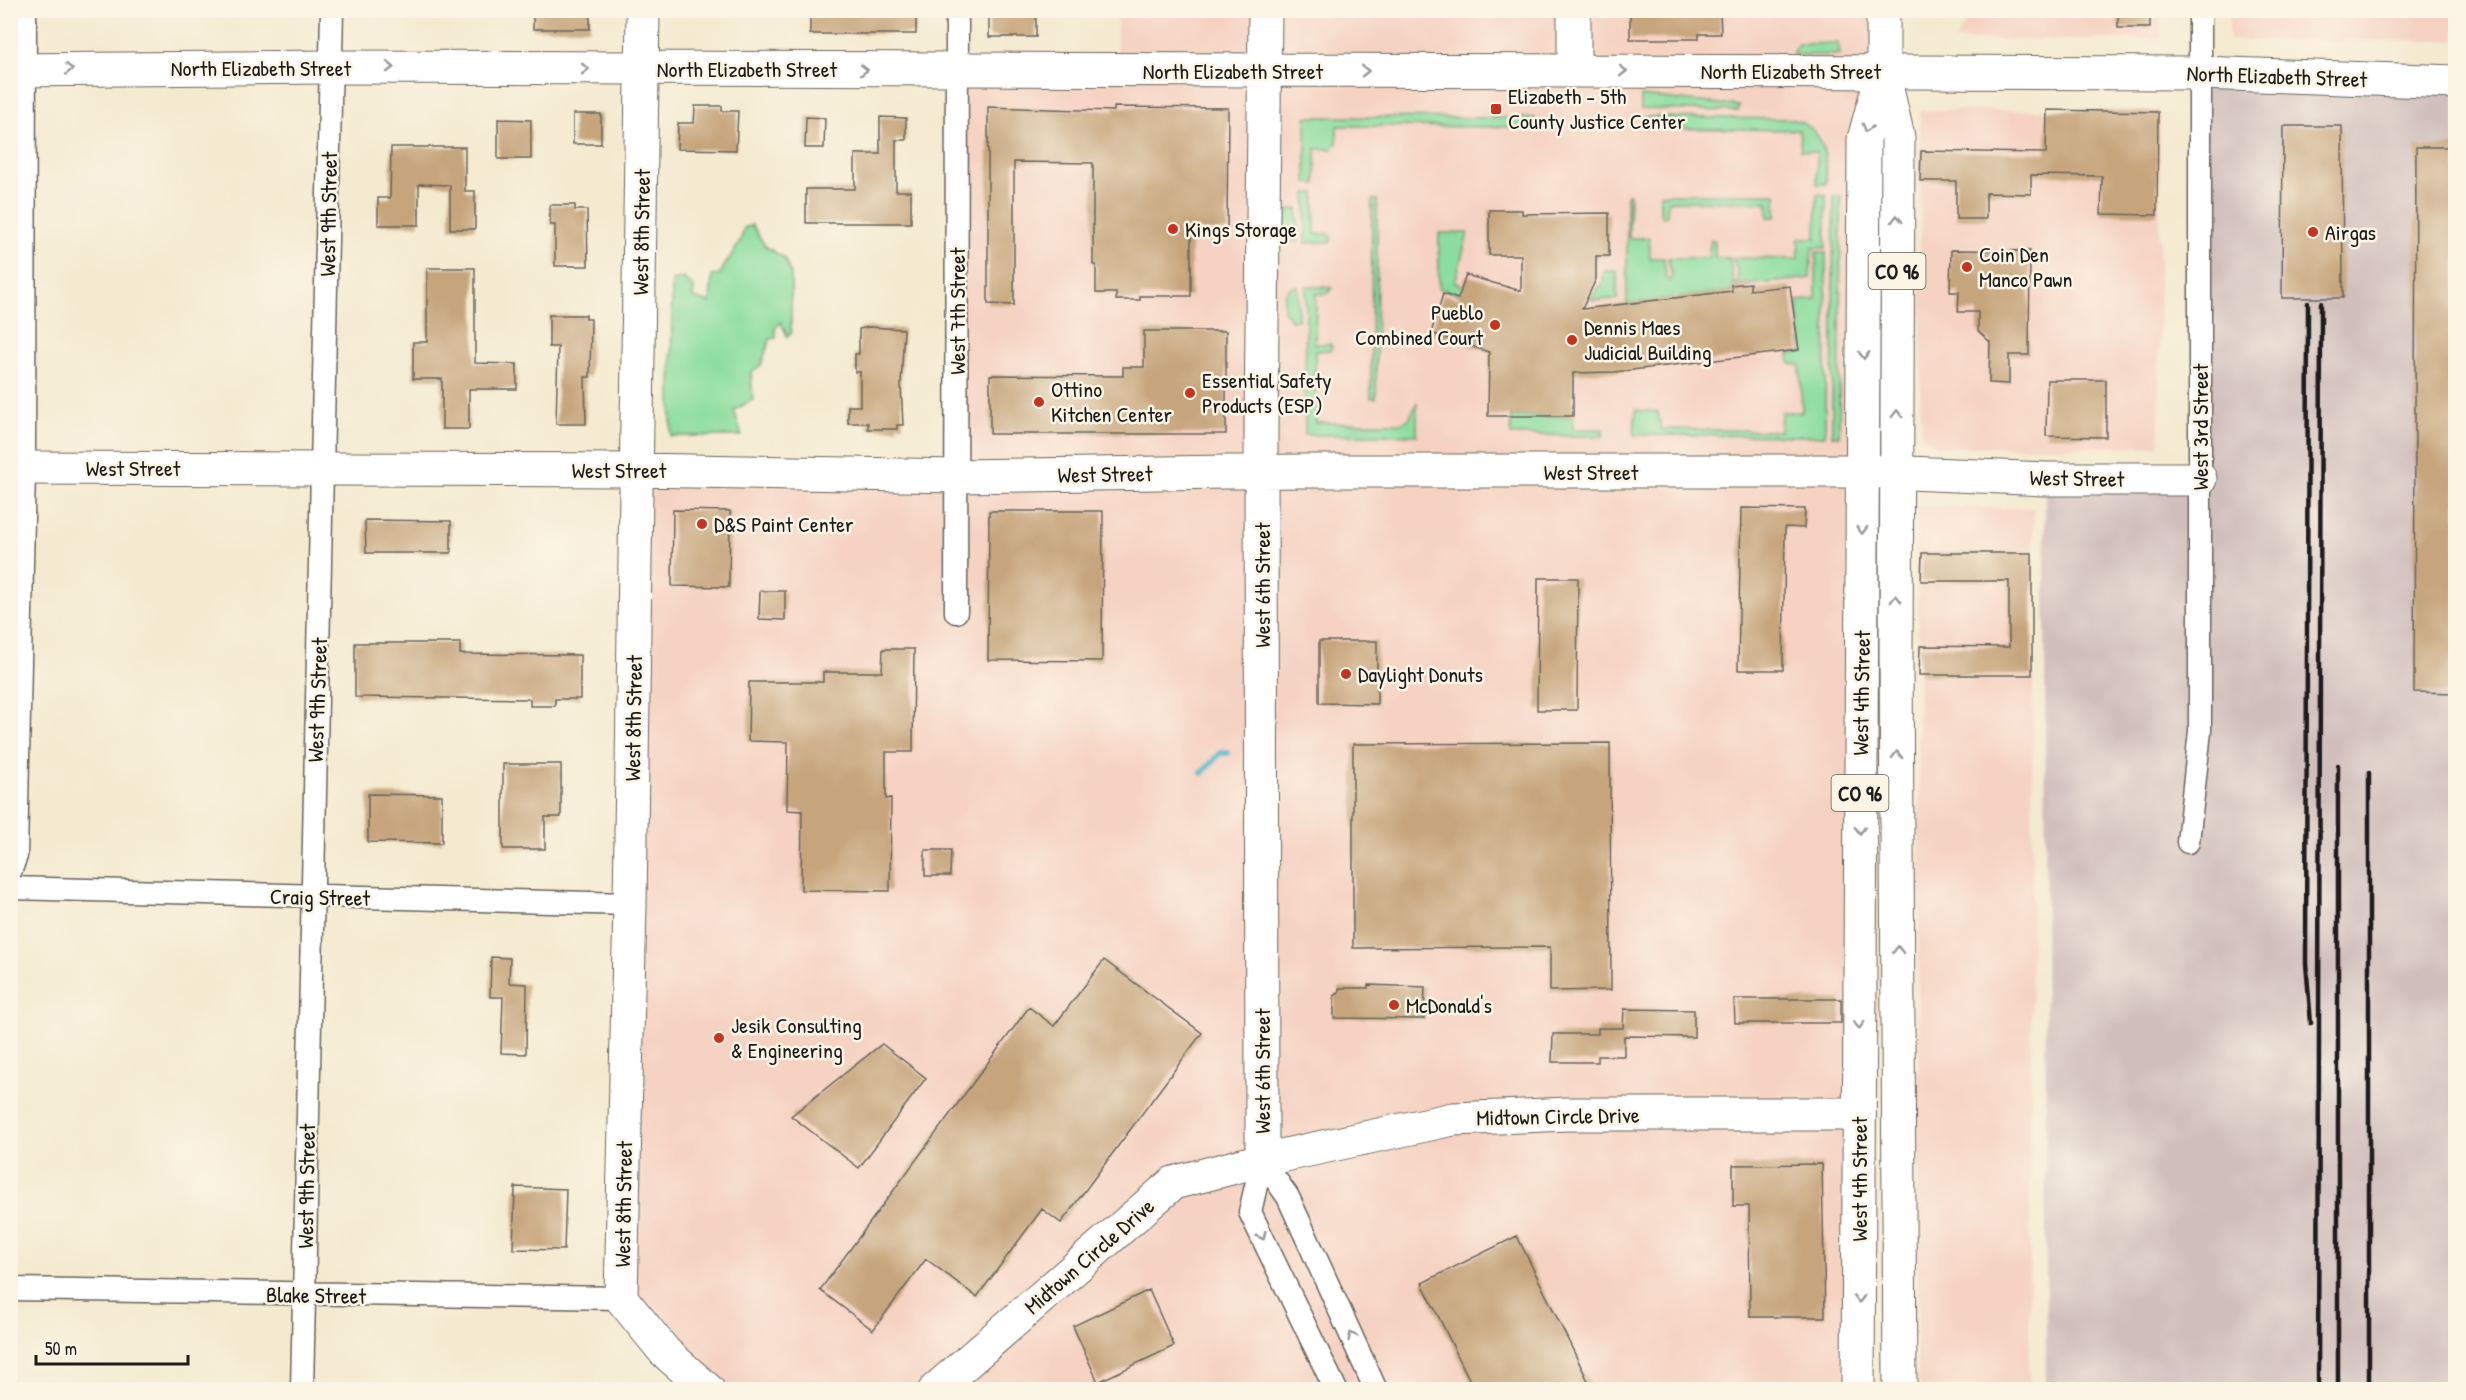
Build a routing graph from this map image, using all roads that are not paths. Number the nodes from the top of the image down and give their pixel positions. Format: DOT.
graph roads {
  1 [pos="25,10"];
  2 [pos="332,10"];
  3 [pos="643,10"];
  4 [pos="957,10"];
  5 [pos="1265,10"];
  6 [pos="1574,10"];
  7 [pos="1883,10"];
  8 [pos="2200,10"];
  9 [pos="331,67"];
  10 [pos="643,69"];
  11 [pos="18,70"];
  12 [pos="957,70"];
  13 [pos="1265,71"];
  14 [pos="1574,71"];
  15 [pos="1883,72"];
  16 [pos="2200,73"];
  17 [pos="2456,82"];
  18 [pos="17,468"];
  19 [pos="323,469"];
  20 [pos="638,470"];
  21 [pos="1863,471"];
  22 [pos="1262,472"];
  23 [pos="1897,472"];
  24 [pos="956,476"];
  25 [pos="2200,479"];
  26 [pos="956,612"];
  27 [pos="2188,842"];
  28 [pos="10,872"];
  29 [pos="10,888"];
  30 [pos="311,897"];
  31 [pos="630,904"];
  32 [pos="1859,1114"];
  33 [pos="1262,1160"];
  34 [pos="10,1289"];
  35 [pos="304,1295"];
  36 [pos="621,1299"];
  37 [pos="302,1389"];
  38 [pos="708,1389"];
  39 [pos="935,1389"];
  40 [pos="1336,1389"];
  41 [pos="1376,1389"];
  42 [pos="1858,1389"];
  43 [pos="1880,1389"];
  44 [pos="1900,1389"];
  1 -- 11 [label="street"];
  2 -- 9 [label="street, West 9th Street"];
  3 -- 10 [label="street, West 8th Street"];
  4 -- 12 [label="street, West 7th Street"];
  5 -- 13 [label="street, West 6th Street"];
  6 -- 14 [label="street"];
  7 -- 15 [label="street, West 4th Street / CO 96"];
  8 -- 16 [label="street, West 3rd Street"];
  9 -- 10 [label="street, North Elizabeth Street, one-way"];
  11 -- 9 [label="street, North Elizabeth Street, one-way"];
  9 -- 19 [label="street, West 9th Street"];
  10 -- 12 [label="street, North Elizabeth Street, one-way"];
  10 -- 20 [label="street, West 8th Street"];
  11 -- 18 [label="street"];
  12 -- 13 [label="street, North Elizabeth Street"];
  12 -- 24 [label="street, West 7th Street"];
  13 -- 14 [label="street, North Elizabeth Street, one-way"];
  13 -- 22 [label="street, West 6th Street"];
  14 -- 15 [label="street, North Elizabeth Street, one-way"];
  15 -- 16 [label="street, North Elizabeth Street"];
  15 -- 21 [label="street, West 4th Street / CO 96, one-way"];
  23 -- 15 [label="street, West 4th Street / CO 96, one-way"];
  16 -- 17 [label="street, North Elizabeth Street"];
  16 -- 25 [label="street, West 3rd Street"];
  18 -- 19 [label="street, West Street"];
  18 -- 28 [label="street"];
  19 -- 20 [label="street, West Street"];
  19 -- 30 [label="street, West 9th Street"];
  20 -- 24 [label="street, West Street"];
  20 -- 31 [label="street, West 8th Street"];
  21 -- 22 [label="street, West Street"];
  21 -- 23 [label="street, West Street"];
  21 -- 32 [label="street, West 4th Street / CO 96, one-way"];
  22 -- 24 [label="street, West Street"];
  22 -- 33 [label="street, West 6th Street"];
  23 -- 25 [label="street, West Street"];
  44 -- 23 [label="street, West 4th Street / CO 96, one-way"];
  24 -- 26 [label="street, West 7th Street"];
  25 -- 27 [label="street, West 3rd Street"];
  29 -- 30 [label="street, Craig Street"];
  30 -- 31 [label="street, Craig Street"];
  30 -- 35 [label="street, West 9th Street"];
  31 -- 36 [label="street, West 8th Street"];
  32 -- 33 [label="street, Midtown Circle Drive"];
  32 -- 42 [label="street, West 4th Street / CO 96, one-way"];
  32 -- 43 [label="street"];
  33 -- 39 [label="street, Midtown Circle Drive"];
  33 -- 40 [label="street, one-way"];
  41 -- 33 [label="street, one-way"];
  34 -- 35 [label="street, Blake Street"];
  35 -- 36 [label="street, Blake Street"];
  35 -- 37 [label="street, West 9th Street"];
  36 -- 38 [label="street, West 8th Street"];
}
